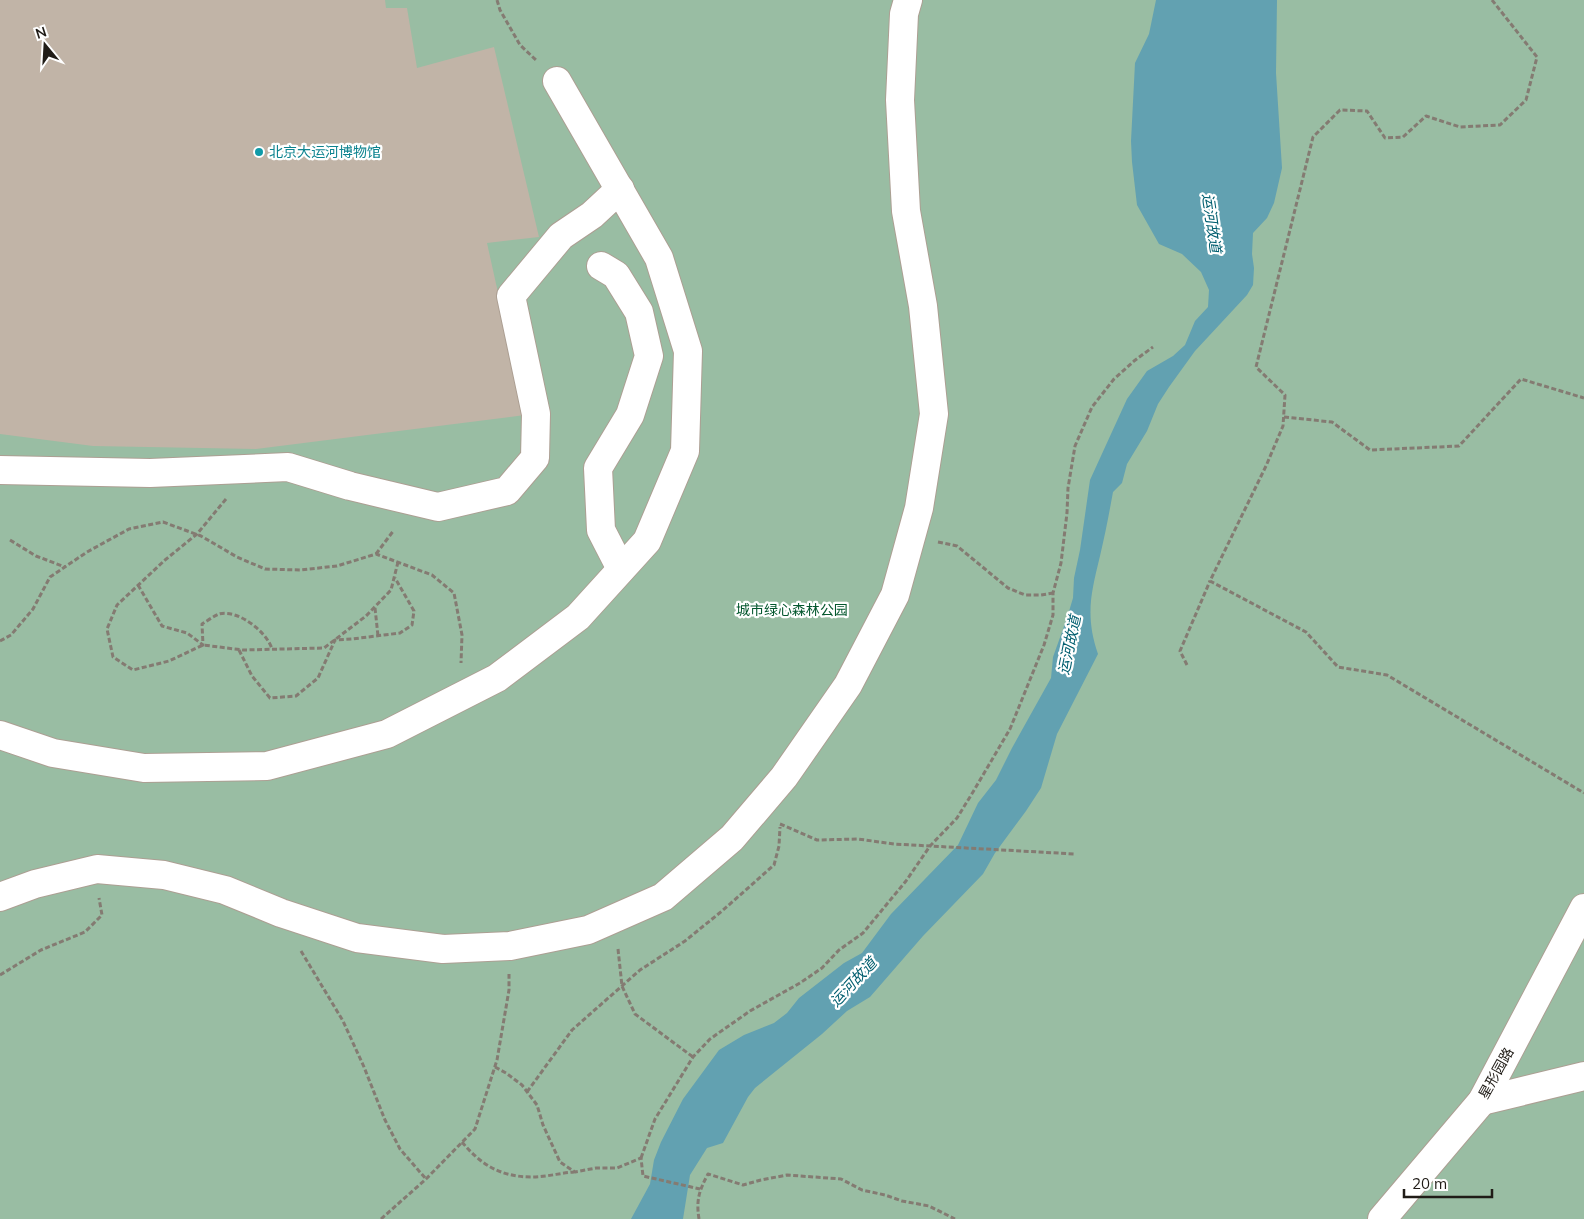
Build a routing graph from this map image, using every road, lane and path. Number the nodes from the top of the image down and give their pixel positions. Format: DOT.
graph roads {
  1 [pos="497,0"];
  2 [pos="908,0"];
  3 [pos="1492,0"];
  4 [pos="557,81"];
  5 [pos="620,189"];
  6 [pos="601,266"];
  7 [pos="1153,348"];
  8 [pos="1584,398"];
  9 [pos="1284,417"];
  10 [pos="0,470"];
  11 [pos="228,496"];
  12 [pos="394,530"];
  13 [pos="197,534"];
  14 [pos="911,537"];
  15 [pos="10,540"];
  16 [pos="376,554"];
  17 [pos="398,562"];
  18 [pos="66,567"];
  19 [pos="622,569"];
  20 [pos="395,576"];
  21 [pos="1210,581"];
  22 [pos="138,585"];
  23 [pos="1053,593"];
  24 [pos="375,607"];
  25 [pos="378,636"];
  26 [pos="0,640"];
  27 [pos="335,640"];
  28 [pos="203,645"];
  29 [pos="239,649"];
  30 [pos="272,649"];
  31 [pos="1187,664"];
  32 [pos="462,696"];
  33 [pos="0,735"];
  34 [pos="1584,793"];
  35 [pos="756,809"];
  36 [pos="780,824"];
  37 [pos="930,846"];
  38 [pos="1075,854"];
  39 [pos="97,869"];
  40 [pos="0,897"];
  41 [pos="1584,908"];
  42 [pos="281,913"];
  43 [pos="613,918"];
  44 [pos="510,946"];
  45 [pos="0,975"];
  46 [pos="622,986"];
  47 [pos="693,1057"];
  48 [pos="495,1067"];
  49 [pos="1584,1076"];
  50 [pos="527,1092"];
  51 [pos="1482,1101"];
  52 [pos="462,1142"];
  53 [pos="640,1158"];
  54 [pos="575,1172"];
  55 [pos="426,1179"];
  56 [pos="699,1189"];
  57 [pos="381,1219"];
  58 [pos="699,1219"];
  59 [pos="955,1219"];
  60 [pos="1382,1219"];
  1 -- 4 [label="path"];
  2 -- 14 [label="street"];
  3 -- 9 [label="path"];
  4 -- 5 [label="street"];
  5 -- 10 [label="street"];
  5 -- 19 [label="street"];
  6 -- 19 [label="street"];
  7 -- 23 [label="path"];
  8 -- 9 [label="path"];
  9 -- 21 [label="path"];
  11 -- 13 [label="path"];
  12 -- 16 [label="path"];
  13 -- 16 [label="path"];
  13 -- 18 [label="path"];
  13 -- 22 [label="path"];
  14 -- 23 [label="path"];
  14 -- 35 [label="street"];
  15 -- 18 [label="path"];
  16 -- 17 [label="path"];
  17 -- 20 [label="path"];
  17 -- 32 [label="path"];
  18 -- 26 [label="path"];
  19 -- 32 [label="street"];
  20 -- 24 [label="path"];
  20 -- 25 [label="path"];
  21 -- 31 [label="path"];
  21 -- 34 [label="path"];
  22 -- 28 [label="path"];
  22 -- 28 [label="path"];
  23 -- 37 [label="path"];
  24 -- 25 [label="path"];
  24 -- 27 [label="path"];
  25 -- 27 [label="path"];
  27 -- 29 [label="path"];
  27 -- 30 [label="path"];
  28 -- 29 [label="path"];
  28 -- 30 [label="path"];
  29 -- 30 [label="path"];
  32 -- 33 [label="street"];
  35 -- 36 [label="path"];
  35 -- 43 [label="street"];
  36 -- 37 [label="path"];
  36 -- 46 [label="path"];
  37 -- 38 [label="path"];
  37 -- 47 [label="path"];
  39 -- 40 [label="street"];
  39 -- 42 [label="street"];
  39 -- 45 [label="path"];
  41 -- 51 [label="street, 星形园路"];
  42 -- 44 [label="street"];
  42 -- 55 [label="path"];
  43 -- 44 [label="street"];
  43 -- 46 [label="path"];
  44 -- 48 [label="path"];
  46 -- 47 [label="path"];
  46 -- 50 [label="path"];
  47 -- 53 [label="path"];
  48 -- 50 [label="path"];
  48 -- 52 [label="path"];
  49 -- 51 [label="street"];
  50 -- 54 [label="path"];
  51 -- 60 [label="street, 星形园路"];
  52 -- 54 [label="path"];
  52 -- 55 [label="path"];
  53 -- 54 [label="path"];
  53 -- 56 [label="path"];
  55 -- 57 [label="path"];
  56 -- 58 [label="path"];
  56 -- 59 [label="path"];
}
